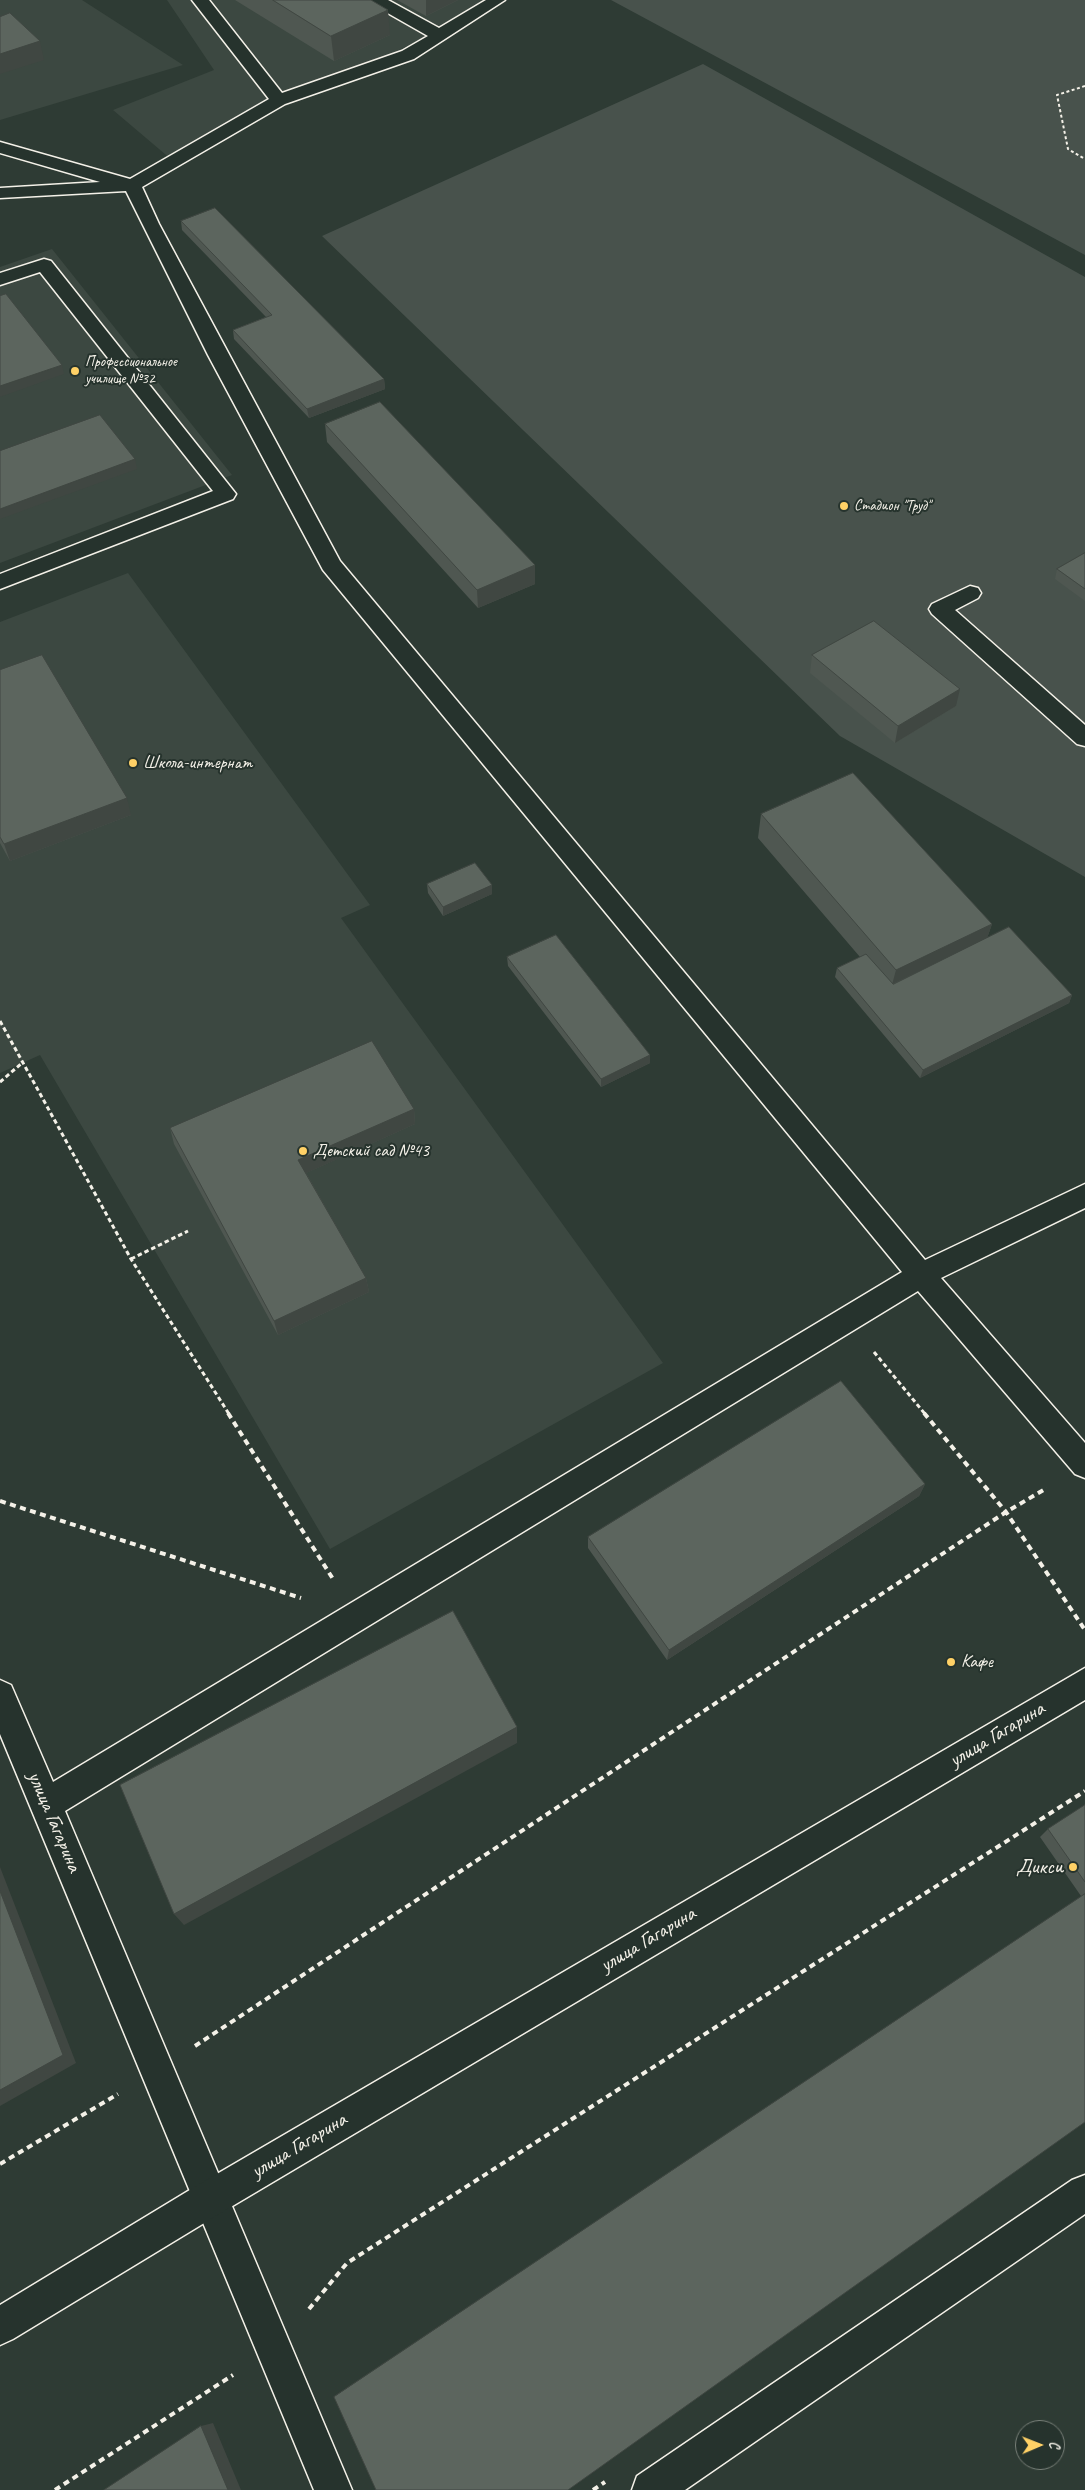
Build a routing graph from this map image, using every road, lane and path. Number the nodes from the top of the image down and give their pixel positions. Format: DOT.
graph roads {
  1 [pos="200,0"];
  2 [pos="376,0"];
  3 [pos="497,0"];
  4 [pos="439,36"];
  5 [pos="1085,86"];
  6 [pos="278,100"];
  7 [pos="0,146"];
  8 [pos="1085,159"];
  9 [pos="132,184"];
  10 [pos="0,193"];
  11 [pos="0,279"];
  12 [pos="0,582"];
  13 [pos="970,593"];
  14 [pos="1085,738"];
  15 [pos="0,1021"];
  16 [pos="22,1063"];
  17 [pos="0,1082"];
  18 [pos="1085,1195"];
  19 [pos="188,1231"];
  20 [pos="131,1260"];
  21 [pos="920,1275"];
  22 [pos="847,1320"];
  23 [pos="1085,1464"];
  24 [pos="1053,1484"];
  25 [pos="0,1501"];
  26 [pos="1006,1512"];
  27 [pos="356,1616"];
  28 [pos="1085,1630"];
  29 [pos="1085,1682"];
  30 [pos="0,1696"];
  31 [pos="1085,1791"];
  32 [pos="47,1804"];
  33 [pos="158,2071"];
  34 [pos="0,2164"];
  35 [pos="1085,2193"];
  36 [pos="210,2198"];
  37 [pos="0,2326"];
  38 [pos="275,2348"];
  39 [pos="55,2490"];
  40 [pos="333,2490"];
  41 [pos="651,2490"];
  1 -- 6 [label="street"];
  2 -- 4 [label="street"];
  3 -- 4 [label="street"];
  4 -- 6 [label="street"];
  5 -- 8 [label="path"];
  6 -- 9 [label="street"];
  7 -- 9 [label="street"];
  9 -- 10 [label="street"];
  9 -- 21 [label="street"];
  11 -- 12 [label="street"];
  13 -- 14 [label="street"];
  15 -- 16 [label="path"];
  16 -- 17 [label="path"];
  16 -- 20 [label="path"];
  18 -- 21 [label="street"];
  19 -- 20 [label="path"];
  20 -- 27 [label="path"];
  21 -- 22 [label="street"];
  21 -- 23 [label="street"];
  22 -- 26 [label="path"];
  22 -- 27 [label="street"];
  24 -- 26 [label="path"];
  25 -- 27 [label="path"];
  26 -- 28 [label="path"];
  26 -- 33 [label="path"];
  27 -- 32 [label="street"];
  29 -- 36 [label="street, улица Гагарина"];
  30 -- 32 [label="street, улица Гагарина"];
  31 -- 38 [label="path"];
  32 -- 33 [label="street, улица Гагарина"];
  33 -- 34 [label="path"];
  33 -- 36 [label="street, улица Гагарина"];
  35 -- 41 [label="street"];
  36 -- 37 [label="street, улица Гагарина"];
  36 -- 38 [label="street"];
  38 -- 39 [label="path"];
  38 -- 40 [label="street"];
}
